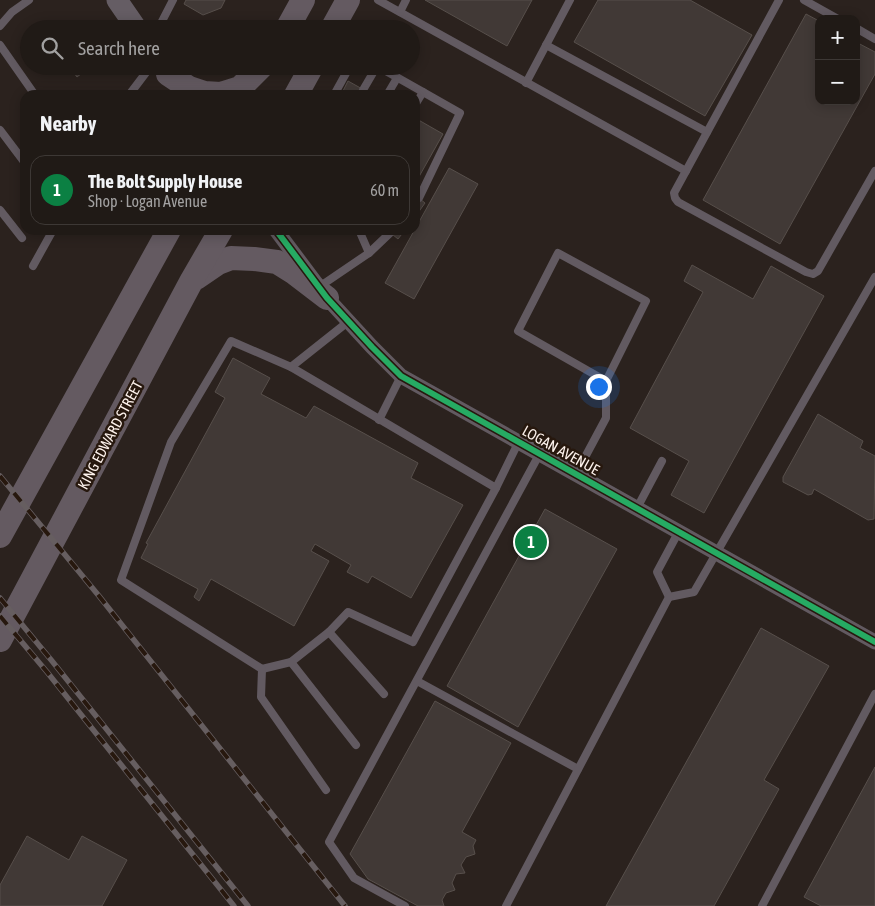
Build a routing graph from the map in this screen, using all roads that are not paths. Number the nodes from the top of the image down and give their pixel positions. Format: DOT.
graph roads {
  1 [pos="29,0"];
  2 [pos="117,0"];
  3 [pos="174,0"];
  4 [pos="303,0"];
  5 [pos="348,0"];
  6 [pos="378,0"];
  7 [pos="406,0"];
  8 [pos="570,0"];
  9 [pos="779,0"];
  10 [pos="804,0"];
  11 [pos="400,12"];
  12 [pos="831,15"];
  13 [pos="131,20"];
  14 [pos="163,20"];
  15 [pos="292,20"];
  16 [pos="337,20"];
  17 [pos="414,20"];
  18 [pos="420,23"];
  19 [pos="0,26"];
  20 [pos="860,30"];
  21 [pos="875,39"];
  22 [pos="0,45"];
  23 [pos="546,45"];
  24 [pos="20,74"];
  25 [pos="21,75"];
  26 [pos="154,75"];
  27 [pos="166,75"];
  28 [pos="170,75"];
  29 [pos="254,75"];
  30 [pos="260,75"];
  31 [pos="307,75"];
  32 [pos="345,75"];
  33 [pos="372,75"];
  34 [pos="392,75"];
  35 [pos="397,78"];
  36 [pos="526,83"];
  37 [pos="32,90"];
  38 [pos="135,90"];
  39 [pos="177,90"];
  40 [pos="196,90"];
  41 [pos="234,90"];
  42 [pos="252,90"];
  43 [pos="299,90"];
  44 [pos="337,90"];
  45 [pos="364,90"];
  46 [pos="391,90"];
  47 [pos="418,90"];
  48 [pos="422,92"];
  49 [pos="420,96"];
  50 [pos="0,130"];
  51 [pos="707,132"];
  52 [pos="20,156"];
  53 [pos="686,171"];
  54 [pos="875,171"];
  55 [pos="420,196"];
  56 [pos="0,210"];
  57 [pos="50,235"];
  58 [pos="166,235"];
  59 [pos="218,235"];
  60 [pos="280,235"];
  61 [pos="361,235"];
  62 [pos="387,235"];
  63 [pos="22,238"];
  64 [pos="369,253"];
  65 [pos="33,266"];
  66 [pos="875,277"];
  67 [pos="192,280"];
  68 [pos="323,292"];
  69 [pos="349,321"];
  70 [pos="291,367"];
  71 [pos="401,376"];
  72 [pos="606,382"];
  73 [pos="379,420"];
  74 [pos="519,441"];
  75 [pos="540,453"];
  76 [pos="662,461"];
  77 [pos="576,474"];
  78 [pos="496,488"];
  79 [pos="637,508"];
  80 [pos="679,531"];
  81 [pos="0,536"];
  82 [pos="716,552"];
  83 [pos="669,597"];
  84 [pos="329,632"];
  85 [pos="0,640"];
  86 [pos="875,642"];
  87 [pos="291,662"];
  88 [pos="262,670"];
  89 [pos="416,681"];
  90 [pos="384,694"];
  91 [pos="875,694"];
  92 [pos="356,745"];
  93 [pos="578,769"];
  94 [pos="326,790"];
  95 [pos="405,906"];
  96 [pos="506,906"];
  97 [pos="762,906"];
  1 -- 19 [label="lane"];
  2 -- 13 [label="main road"];
  3 -- 14 [label="lane"];
  4 -- 15 [label="main road"];
  5 -- 16 [label="main road"];
  6 -- 11 [label="lane"];
  7 -- 11 [label="lane"];
  8 -- 23 [label="lane"];
  9 -- 51 [label="lane"];
  10 -- 12 [label="lane"];
  11 -- 17 [label="lane"];
  18 -- 36 [label="lane"];
  20 -- 21 [label="lane"];
  22 -- 24 [label="lane"];
  23 -- 36 [label="lane"];
  23 -- 51 [label="lane"];
  25 -- 37 [label="lane"];
  26 -- 38 [label="lane"];
  27 -- 39 [label="main road"];
  28 -- 40 [label="main road"];
  29 -- 41 [label="main road"];
  30 -- 42 [label="main road"];
  31 -- 43 [label="main road"];
  32 -- 44 [label="lane"];
  33 -- 45 [label="lane"];
  34 -- 35 [label="lane"];
  35 -- 46 [label="lane"];
  35 -- 47 [label="lane"];
  36 -- 53 [label="lane"];
  48 -- 49 [label="lane"];
  48 -- 55 [label="lane"];
  50 -- 52 [label="lane"];
  51 -- 53 [label="lane"];
  53 -- 54 [label="lane"];
  56 -- 63 [label="lane"];
  57 -- 65 [label="lane"];
  58 -- 81 [label="main road"];
  59 -- 67 [label="main road, KING EDWARD STREET"];
  60 -- 68 [label="street, LOGAN AVENUE"];
  61 -- 64 [label="lane"];
  62 -- 64 [label="lane"];
  64 -- 68 [label="lane"];
  66 -- 82 [label="lane"];
  67 -- 68 [label="main road"];
  67 -- 85 [label="main road, KING EDWARD STREET"];
  68 -- 69 [label="street, LOGAN AVENUE"];
  69 -- 70 [label="lane"];
  69 -- 71 [label="street, LOGAN AVENUE"];
  70 -- 73 [label="lane"];
  70 -- 88 [label="lane"];
  71 -- 73 [label="lane"];
  71 -- 74 [label="street, LOGAN AVENUE"];
  72 -- 72 [label="lane"];
  72 -- 77 [label="lane"];
  73 -- 78 [label="lane"];
  74 -- 75 [label="street, LOGAN AVENUE"];
  74 -- 78 [label="lane"];
  75 -- 77 [label="street, LOGAN AVENUE"];
  75 -- 89 [label="lane"];
  76 -- 79 [label="lane"];
  77 -- 79 [label="street, LOGAN AVENUE"];
  78 -- 84 [label="lane"];
  79 -- 80 [label="street, LOGAN AVENUE"];
  80 -- 82 [label="street, LOGAN AVENUE"];
  80 -- 83 [label="lane"];
  82 -- 83 [label="lane"];
  82 -- 86 [label="street, LOGAN AVENUE"];
  83 -- 93 [label="lane"];
  84 -- 87 [label="lane"];
  84 -- 90 [label="lane"];
  87 -- 88 [label="lane"];
  87 -- 92 [label="lane"];
  88 -- 94 [label="lane"];
  89 -- 93 [label="lane"];
  89 -- 95 [label="lane"];
  91 -- 97 [label="lane"];
  93 -- 96 [label="lane"];
}
